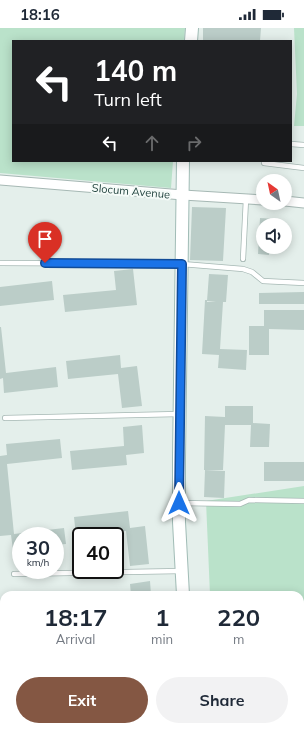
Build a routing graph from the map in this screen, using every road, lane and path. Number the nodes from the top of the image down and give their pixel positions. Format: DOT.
graph roads {
  1 [pos="192,28"];
  2 [pos="191,40"];
  3 [pos="292,144"];
  4 [pos="304,145"];
  5 [pos="183,162"];
  6 [pos="264,162"];
  7 [pos="304,168"];
  8 [pos="0,180"];
  9 [pos="183,195"];
  10 [pos="246,199"];
  11 [pos="256,200"];
  12 [pos="292,201"];
  13 [pos="304,202"];
  14 [pos="243,259"];
  15 [pos="0,263"];
  16 [pos="182,264"];
  17 [pos="304,282"];
  18 [pos="180,414"];
  19 [pos="5,418"];
  20 [pos="304,501"];
  21 [pos="179,503"];
  22 [pos="182,571"];
  23 [pos="64,573"];
  24 [pos="183,591"];
  1 -- 2 [label="street"];
  3 -- 4 [label="lane"];
  5 -- 9 [label="street"];
  6 -- 7 [label="lane"];
  8 -- 9 [label="street, Slocum Avenue"];
  9 -- 10 [label="street, Slocum Avenue"];
  9 -- 16 [label="street"];
  10 -- 11 [label="street, Slocum Avenue"];
  10 -- 14 [label="lane"];
  12 -- 13 [label="street"];
  15 -- 16 [label="lane"];
  16 -- 17 [label="lane"];
  16 -- 18 [label="street"];
  18 -- 19 [label="lane"];
  18 -- 21 [label="street"];
  20 -- 21 [label="lane"];
  21 -- 22 [label="street"];
  22 -- 23 [label="lane"];
  22 -- 24 [label="street"];
}
